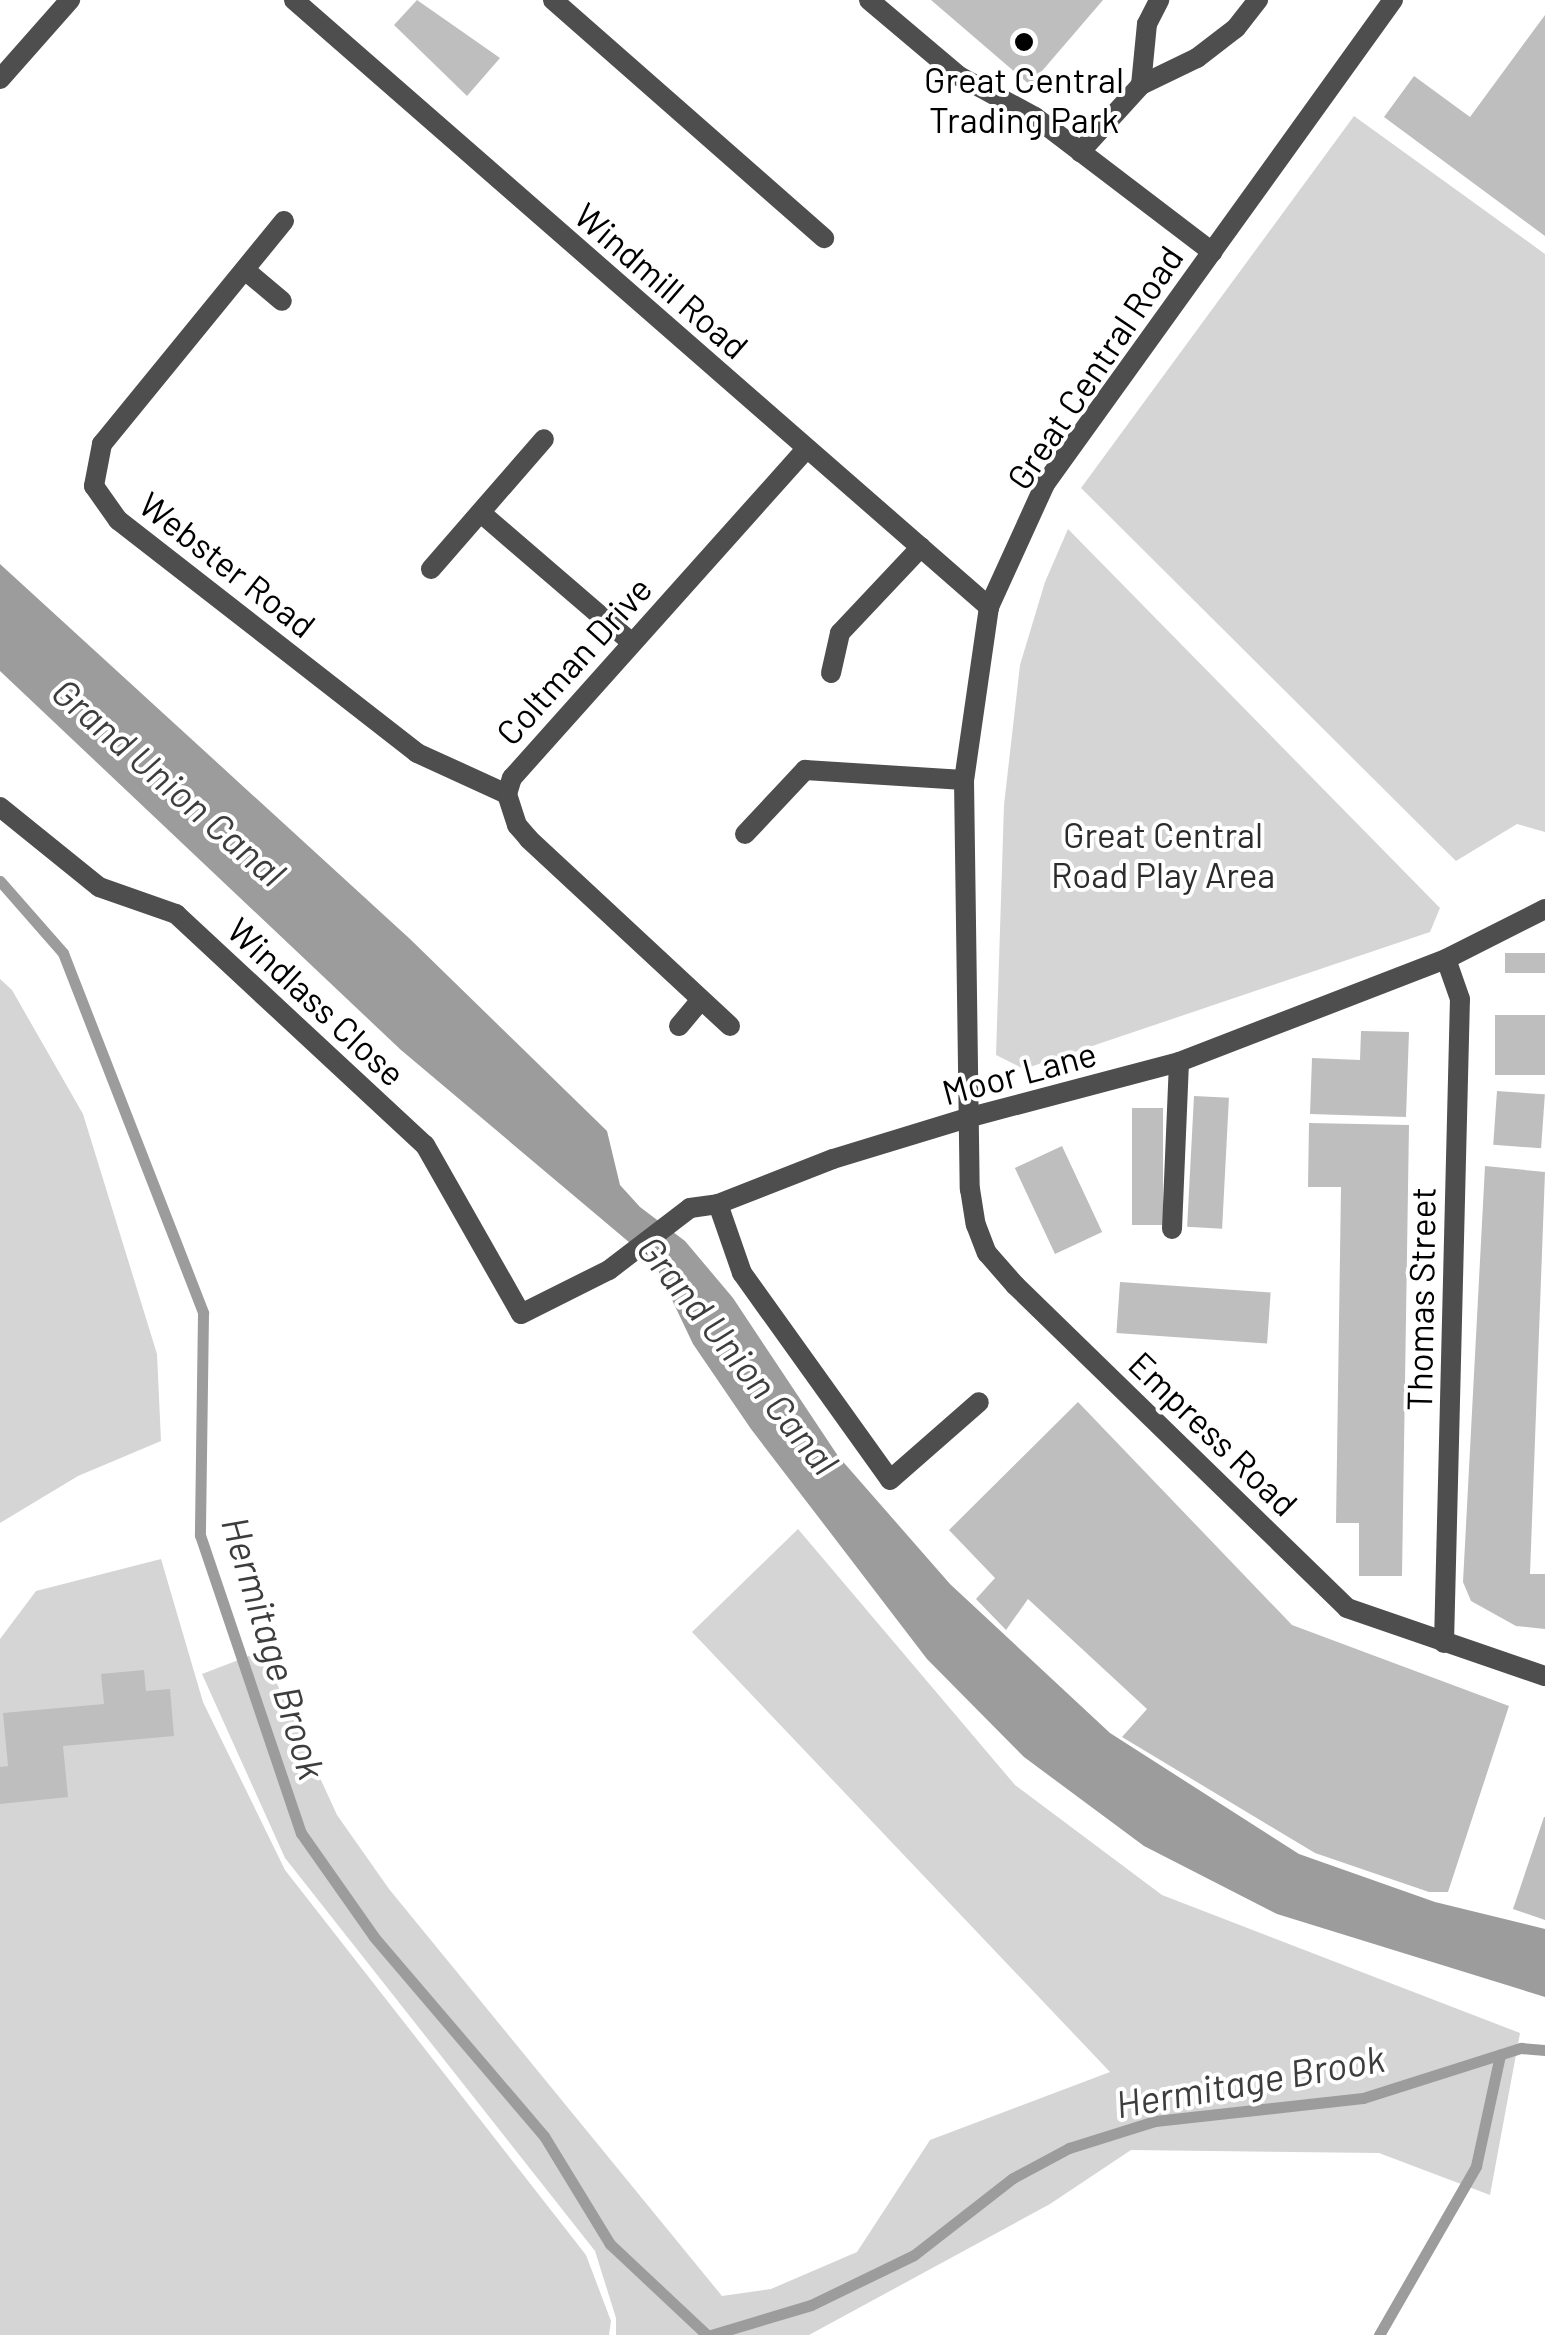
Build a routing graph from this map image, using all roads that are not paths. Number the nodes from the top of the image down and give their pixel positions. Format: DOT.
graph roads {
  1 [pos="70,0"];
  2 [pos="294,0"];
  3 [pos="553,0"];
  4 [pos="869,0"];
  5 [pos="1159,0"];
  6 [pos="1258,0"];
  7 [pos="1393,0"];
  8 [pos="0,79"];
  9 [pos="1141,85"];
  10 [pos="1080,152"];
  11 [pos="284,221"];
  12 [pos="824,238"];
  13 [pos="1212,252"];
  14 [pos="245,270"];
  15 [pos="282,301"];
  16 [pos="544,439"];
  17 [pos="806,449"];
  18 [pos="481,513"];
  19 [pos="921,547"];
  20 [pos="430,569"];
  21 [pos="990,607"];
  22 [pos="632,643"];
  23 [pos="831,674"];
  24 [pos="964,780"];
  25 [pos="507,794"];
  26 [pos="0,807"];
  27 [pos="745,834"];
  28 [pos="1545,909"];
  29 [pos="1446,959"];
  30 [pos="701,1000"];
  31 [pos="680,1026"];
  32 [pos="730,1026"];
  33 [pos="1179,1062"];
  34 [pos="967,1118"];
  35 [pos="718,1204"];
  36 [pos="1172,1229"];
  37 [pos="521,1314"];
  38 [pos="978,1402"];
  39 [pos="1444,1644"];
  40 [pos="1545,1676"];
  1 -- 8 [label="street"];
  2 -- 17 [label="street, Windmill Road"];
  3 -- 12 [label="street"];
  4 -- 10 [label="street"];
  5 -- 9 [label="street"];
  6 -- 9 [label="street"];
  7 -- 13 [label="street, Great Central Road"];
  9 -- 10 [label="street"];
  10 -- 13 [label="street"];
  11 -- 14 [label="street, Webster Road"];
  13 -- 21 [label="street, Great Central Road"];
  14 -- 15 [label="street"];
  14 -- 25 [label="street, Webster Road"];
  16 -- 18 [label="street"];
  17 -- 19 [label="street, Windmill Road"];
  17 -- 22 [label="street, Coltman Drive"];
  18 -- 20 [label="street"];
  18 -- 22 [label="street"];
  19 -- 21 [label="street, Windmill Road"];
  19 -- 23 [label="street"];
  21 -- 24 [label="street, Great Central Road"];
  22 -- 25 [label="street, Coltman Drive"];
  24 -- 27 [label="street"];
  24 -- 34 [label="street, Great Central Road"];
  25 -- 30 [label="street, Coltman Drive"];
  26 -- 37 [label="street, Windlass Close"];
  28 -- 29 [label="street, Moor Lane"];
  29 -- 33 [label="street, Moor Lane"];
  29 -- 39 [label="street, Thomas Street"];
  30 -- 31 [label="street"];
  30 -- 32 [label="street, Coltman Drive"];
  33 -- 34 [label="street, Moor Lane"];
  33 -- 36 [label="street"];
  34 -- 35 [label="street, Moor Lane"];
  34 -- 39 [label="street, Empress Road"];
  35 -- 37 [label="street, Moor Lane"];
  35 -- 38 [label="street"];
  39 -- 40 [label="street, Empress Road"];
}
